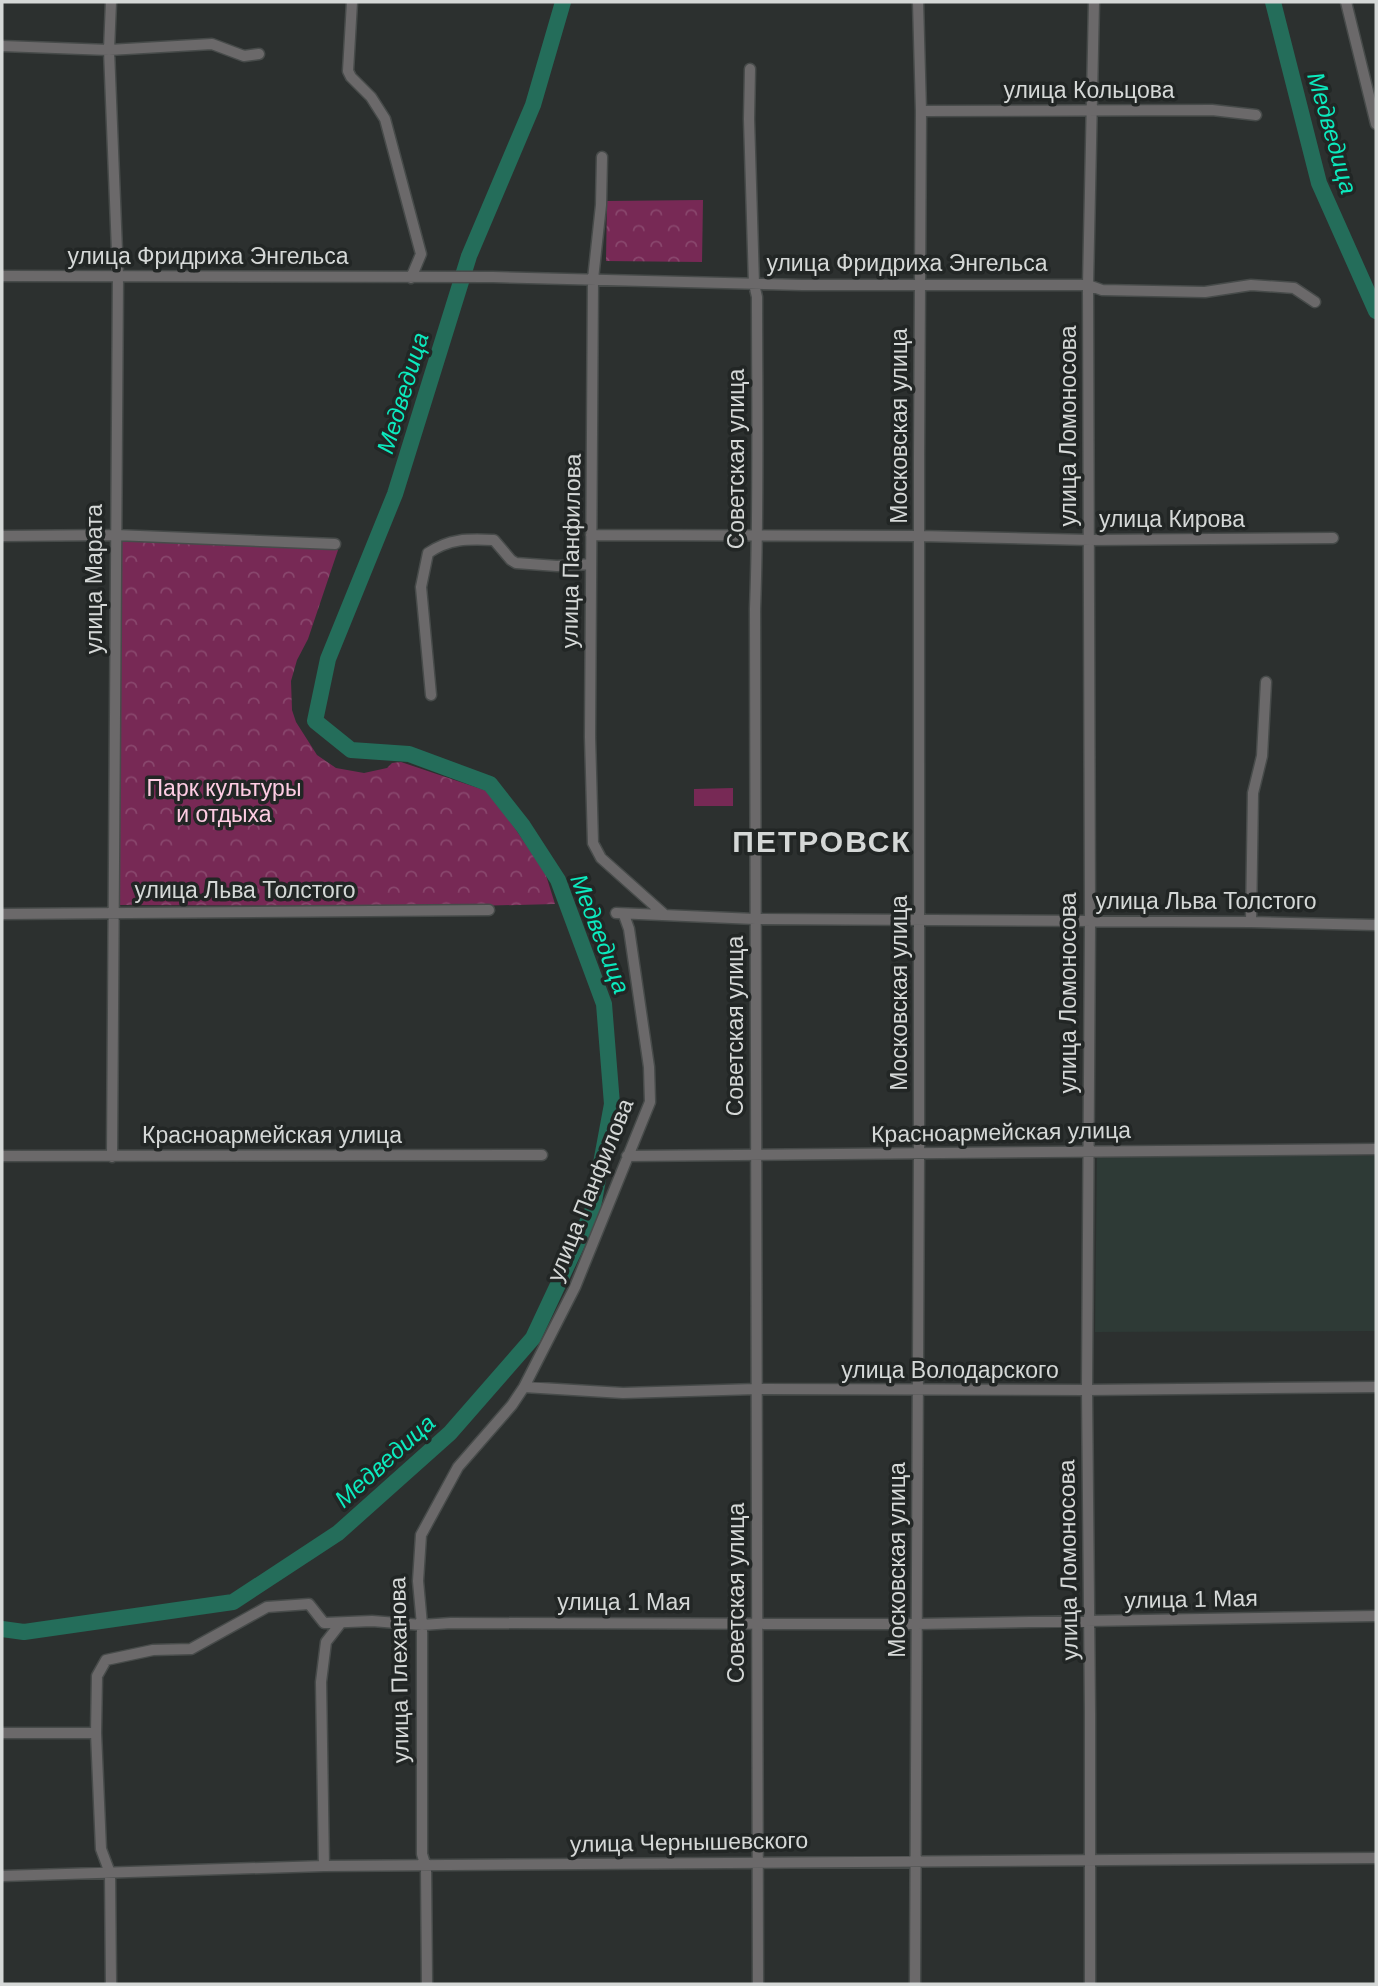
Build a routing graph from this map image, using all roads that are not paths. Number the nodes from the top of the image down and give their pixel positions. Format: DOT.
graph roads {
  1 [pos="111,2"];
  2 [pos="352,2"];
  3 [pos="918,2"];
  4 [pos="1094,2"];
  5 [pos="1346,2"];
  6 [pos="2,46"];
  7 [pos="109,50"];
  8 [pos="259,54"];
  9 [pos="750,69"];
  10 [pos="921,111"];
  11 [pos="1091,111"];
  12 [pos="1256,114"];
  13 [pos="1376,124"];
  14 [pos="602,157"];
  15 [pos="2,276"];
  16 [pos="118,276"];
  17 [pos="413,278"];
  18 [pos="593,279"];
  19 [pos="754,284"];
  20 [pos="920,284"];
  21 [pos="1088,285"];
  22 [pos="1315,302"];
  23 [pos="115,535"];
  24 [pos="591,535"];
  25 [pos="2,536"];
  26 [pos="758,536"];
  27 [pos="920,536"];
  28 [pos="1333,538"];
  29 [pos="1090,540"];
  30 [pos="335,544"];
  31 [pos="591,564"];
  32 [pos="1266,682"];
  33 [pos="431,695"];
  34 [pos="489,910"];
  35 [pos="113,912"];
  36 [pos="2,914"];
  37 [pos="620,914"];
  38 [pos="665,915"];
  39 [pos="755,919"];
  40 [pos="920,919"];
  41 [pos="1090,922"];
  42 [pos="1251,922"];
  43 [pos="1376,925"];
  44 [pos="1376,1149"];
  45 [pos="1089,1152"];
  46 [pos="757,1154"];
  47 [pos="542,1155"];
  48 [pos="919,1155"];
  49 [pos="2,1156"];
  50 [pos="627,1156"];
  51 [pos="112,1157"];
  52 [pos="524,1387"];
  53 [pos="1376,1387"];
  54 [pos="756,1390"];
  55 [pos="919,1390"];
  56 [pos="1087,1391"];
  57 [pos="1376,1616"];
  58 [pos="1089,1622"];
  59 [pos="757,1623"];
  60 [pos="917,1623"];
  61 [pos="340,1624"];
  62 [pos="422,1625"];
  63 [pos="2,1733"];
  64 [pos="96,1733"];
  65 [pos="1376,1858"];
  66 [pos="916,1860"];
  67 [pos="1090,1860"];
  68 [pos="758,1862"];
  69 [pos="324,1866"];
  70 [pos="426,1867"];
  71 [pos="110,1873"];
  72 [pos="2,1876"];
  73 [pos="111,1984"];
  74 [pos="428,1984"];
  75 [pos="758,1984"];
  76 [pos="915,1984"];
  77 [pos="1090,1984"];
  1 -- 7 [label="street, улица Марата"];
  2 -- 17 [label="street"];
  3 -- 10 [label="street, Московская улица"];
  4 -- 11 [label="street, улица Ломоносова"];
  5 -- 13 [label="street"];
  6 -- 7 [label="street"];
  7 -- 8 [label="street"];
  7 -- 16 [label="street, улица Марата"];
  9 -- 19 [label="street, Советская улица"];
  10 -- 11 [label="street, улица Кольцова"];
  10 -- 20 [label="street, Московская улица"];
  11 -- 12 [label="street, улица Кольцова"];
  11 -- 21 [label="street, улица Ломоносова"];
  14 -- 18 [label="street, улица Панфилова"];
  15 -- 16 [label="street, улица Фридриха Энгельса"];
  16 -- 17 [label="street, улица Фридриха Энгельса"];
  16 -- 23 [label="street, улица Марата"];
  17 -- 18 [label="street, улица Фридриха Энгельса"];
  18 -- 19 [label="street, улица Фридриха Энгельса"];
  18 -- 24 [label="street, улица Панфилова"];
  19 -- 20 [label="street, улица Фридриха Энгельса"];
  19 -- 26 [label="street, Советская улица"];
  20 -- 21 [label="street, улица Фридриха Энгельса"];
  20 -- 27 [label="street, Московская улица"];
  21 -- 22 [label="street, улица Фридриха Энгельса"];
  21 -- 29 [label="street, улица Ломоносова"];
  23 -- 25 [label="street"];
  23 -- 30 [label="street"];
  23 -- 35 [label="street, улица Марата"];
  24 -- 26 [label="street, улица Кирова"];
  24 -- 31 [label="street, улица Панфилова"];
  26 -- 27 [label="street, улица Кирова"];
  26 -- 39 [label="street, Советская улица"];
  27 -- 29 [label="street, улица Кирова"];
  27 -- 40 [label="street, Московская улица"];
  28 -- 29 [label="street, улица Кирова"];
  29 -- 41 [label="street, улица Ломоносова"];
  31 -- 33 [label="street"];
  31 -- 38 [label="street, улица Панфилова"];
  32 -- 42 [label="street"];
  34 -- 35 [label="street, улица Льва Толстого"];
  35 -- 36 [label="street, улица Льва Толстого"];
  35 -- 51 [label="street, улица Марата"];
  37 -- 38 [label="street, улица Льва Толстого"];
  37 -- 50 [label="street, улица Панфилова"];
  38 -- 39 [label="street, улица Льва Толстого"];
  39 -- 40 [label="street, улица Льва Толстого"];
  39 -- 46 [label="street, Советская улица"];
  40 -- 41 [label="street, улица Льва Толстого"];
  40 -- 48 [label="street, Московская улица"];
  41 -- 42 [label="street, улица Льва Толстого"];
  41 -- 45 [label="street, улица Ломоносова"];
  42 -- 43 [label="street, улица Льва Толстого"];
  44 -- 45 [label="street, Красноармейская улица"];
  45 -- 48 [label="street, Красноармейская улица"];
  45 -- 56 [label="street, улица Ломоносова"];
  46 -- 48 [label="street, Красноармейская улица"];
  46 -- 50 [label="street, Красноармейская улица"];
  46 -- 54 [label="street, Советская улица"];
  47 -- 51 [label="street, Красноармейская улица"];
  48 -- 55 [label="street, Московская улица"];
  49 -- 51 [label="street, Красноармейская улица"];
  50 -- 52 [label="street, улица Панфилова"];
  52 -- 54 [label="street, улица Володарского"];
  52 -- 62 [label="street, улица Плеханова"];
  53 -- 56 [label="street, улица Володарского"];
  54 -- 55 [label="street, улица Володарского"];
  54 -- 59 [label="street, Советская улица"];
  55 -- 56 [label="street, улица Володарского"];
  55 -- 60 [label="street, Московская улица"];
  56 -- 58 [label="street, улица Ломоносова"];
  57 -- 58 [label="street, улица 1 Мая"];
  58 -- 60 [label="street, улица 1 Мая"];
  58 -- 67 [label="street, улица Ломоносова"];
  59 -- 60 [label="street, улица 1 Мая"];
  59 -- 62 [label="street, улица 1 Мая"];
  59 -- 68 [label="street, Советская улица"];
  60 -- 66 [label="street, Московская улица"];
  61 -- 62 [label="street, улица 1 Мая"];
  61 -- 64 [label="street"];
  61 -- 69 [label="street"];
  62 -- 70 [label="street, улица Плеханова"];
  63 -- 64 [label="street"];
  64 -- 71 [label="street"];
  65 -- 67 [label="street, улица Чернышевского"];
  66 -- 67 [label="street, улица Чернышевского"];
  66 -- 68 [label="street, улица Чернышевского"];
  66 -- 76 [label="street, Московская улица"];
  67 -- 77 [label="street, улица Ломоносова"];
  68 -- 70 [label="street, улица Чернышевского"];
  68 -- 75 [label="street, Советская улица"];
  69 -- 70 [label="street, улица Чернышевского"];
  69 -- 71 [label="street, улица Чернышевского"];
  70 -- 74 [label="street, улица Плеханова"];
  71 -- 72 [label="street, улица Чернышевского"];
  71 -- 73 [label="street"];
}
